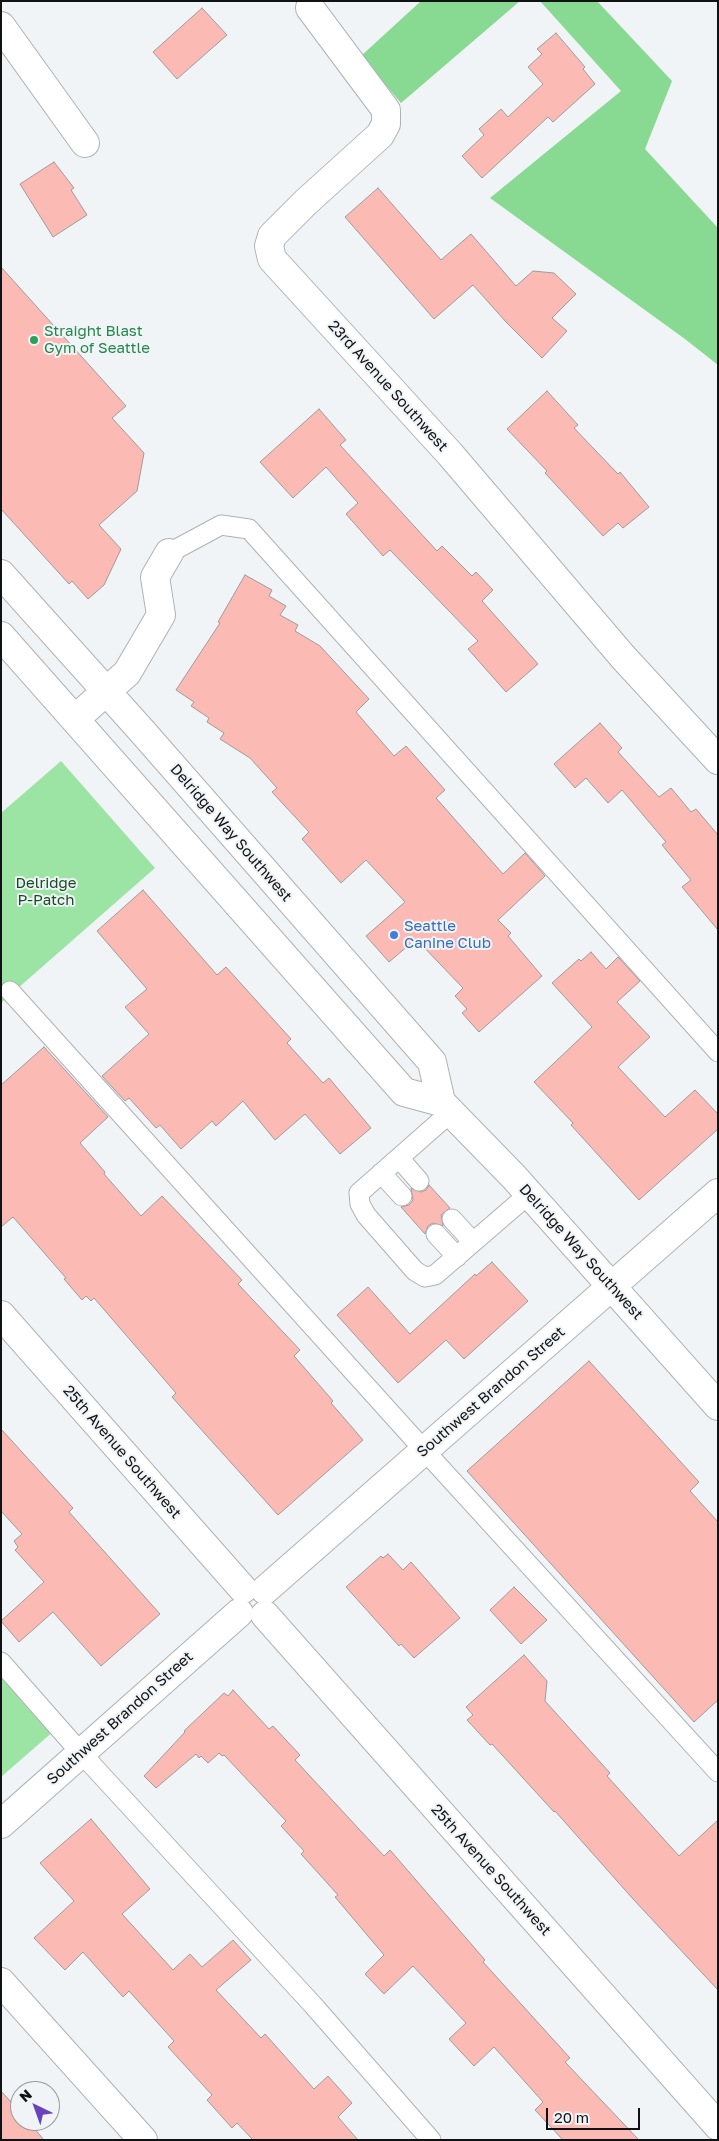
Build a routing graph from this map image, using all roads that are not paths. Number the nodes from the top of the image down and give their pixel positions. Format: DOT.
graph roads {
  1 [pos="310,8"];
  2 [pos="1,26"];
  3 [pos="85,143"];
  4 [pos="169,552"];
  5 [pos="1,574"];
  6 [pos="1,636"];
  7 [pos="107,692"];
  8 [pos="76,719"];
  9 [pos="718,760"];
  10 [pos="10,991"];
  11 [pos="718,1052"];
  12 [pos="446,1107"];
  13 [pos="399,1158"];
  14 [pos="382,1173"];
  15 [pos="419,1181"];
  16 [pos="718,1193"];
  17 [pos="529,1194"];
  18 [pos="402,1196"];
  19 [pos="452,1219"];
  20 [pos="436,1234"];
  21 [pos="473,1242"];
  22 [pos="457,1257"];
  23 [pos="611,1287"];
  24 [pos="1,1315"];
  25 [pos="718,1406"];
  26 [pos="424,1450"];
  27 [pos="253,1601"];
  28 [pos="1,1662"];
  29 [pos="82,1753"];
  30 [pos="718,1772"];
  31 [pos="1,1824"];
  32 [pos="1,1982"];
  33 [pos="718,2126"];
  34 [pos="143,2140"];
  35 [pos="431,2140"];
  1 -- 9 [label="street, 23rd Avenue Southwest"];
  2 -- 3 [label="street"];
  4 -- 7 [label="street"];
  4 -- 11 [label="lane"];
  5 -- 7 [label="street, Delridge Way Southwest"];
  6 -- 8 [label="street"];
  7 -- 8 [label="street"];
  7 -- 12 [label="street, Delridge Way Southwest"];
  8 -- 12 [label="street"];
  10 -- 26 [label="lane"];
  12 -- 13 [label="lane"];
  12 -- 17 [label="street, Delridge Way Southwest"];
  13 -- 14 [label="lane"];
  13 -- 15 [label="lane"];
  14 -- 18 [label="lane"];
  14 -- 22 [label="lane"];
  16 -- 23 [label="street, Southwest Brandon Street"];
  17 -- 21 [label="lane"];
  17 -- 23 [label="street, Delridge Way Southwest"];
  19 -- 21 [label="lane"];
  20 -- 22 [label="lane"];
  21 -- 22 [label="lane"];
  23 -- 25 [label="street, Delridge Way Southwest"];
  23 -- 26 [label="street, Southwest Brandon Street"];
  24 -- 27 [label="street, 25th Avenue Southwest"];
  26 -- 27 [label="street, Southwest Brandon Street"];
  26 -- 30 [label="lane"];
  27 -- 29 [label="street, Southwest Brandon Street"];
  27 -- 33 [label="street, 25th Avenue Southwest"];
  28 -- 29 [label="lane"];
  29 -- 31 [label="street, Southwest Brandon Street"];
  29 -- 35 [label="lane"];
  32 -- 34 [label="street"];
}
